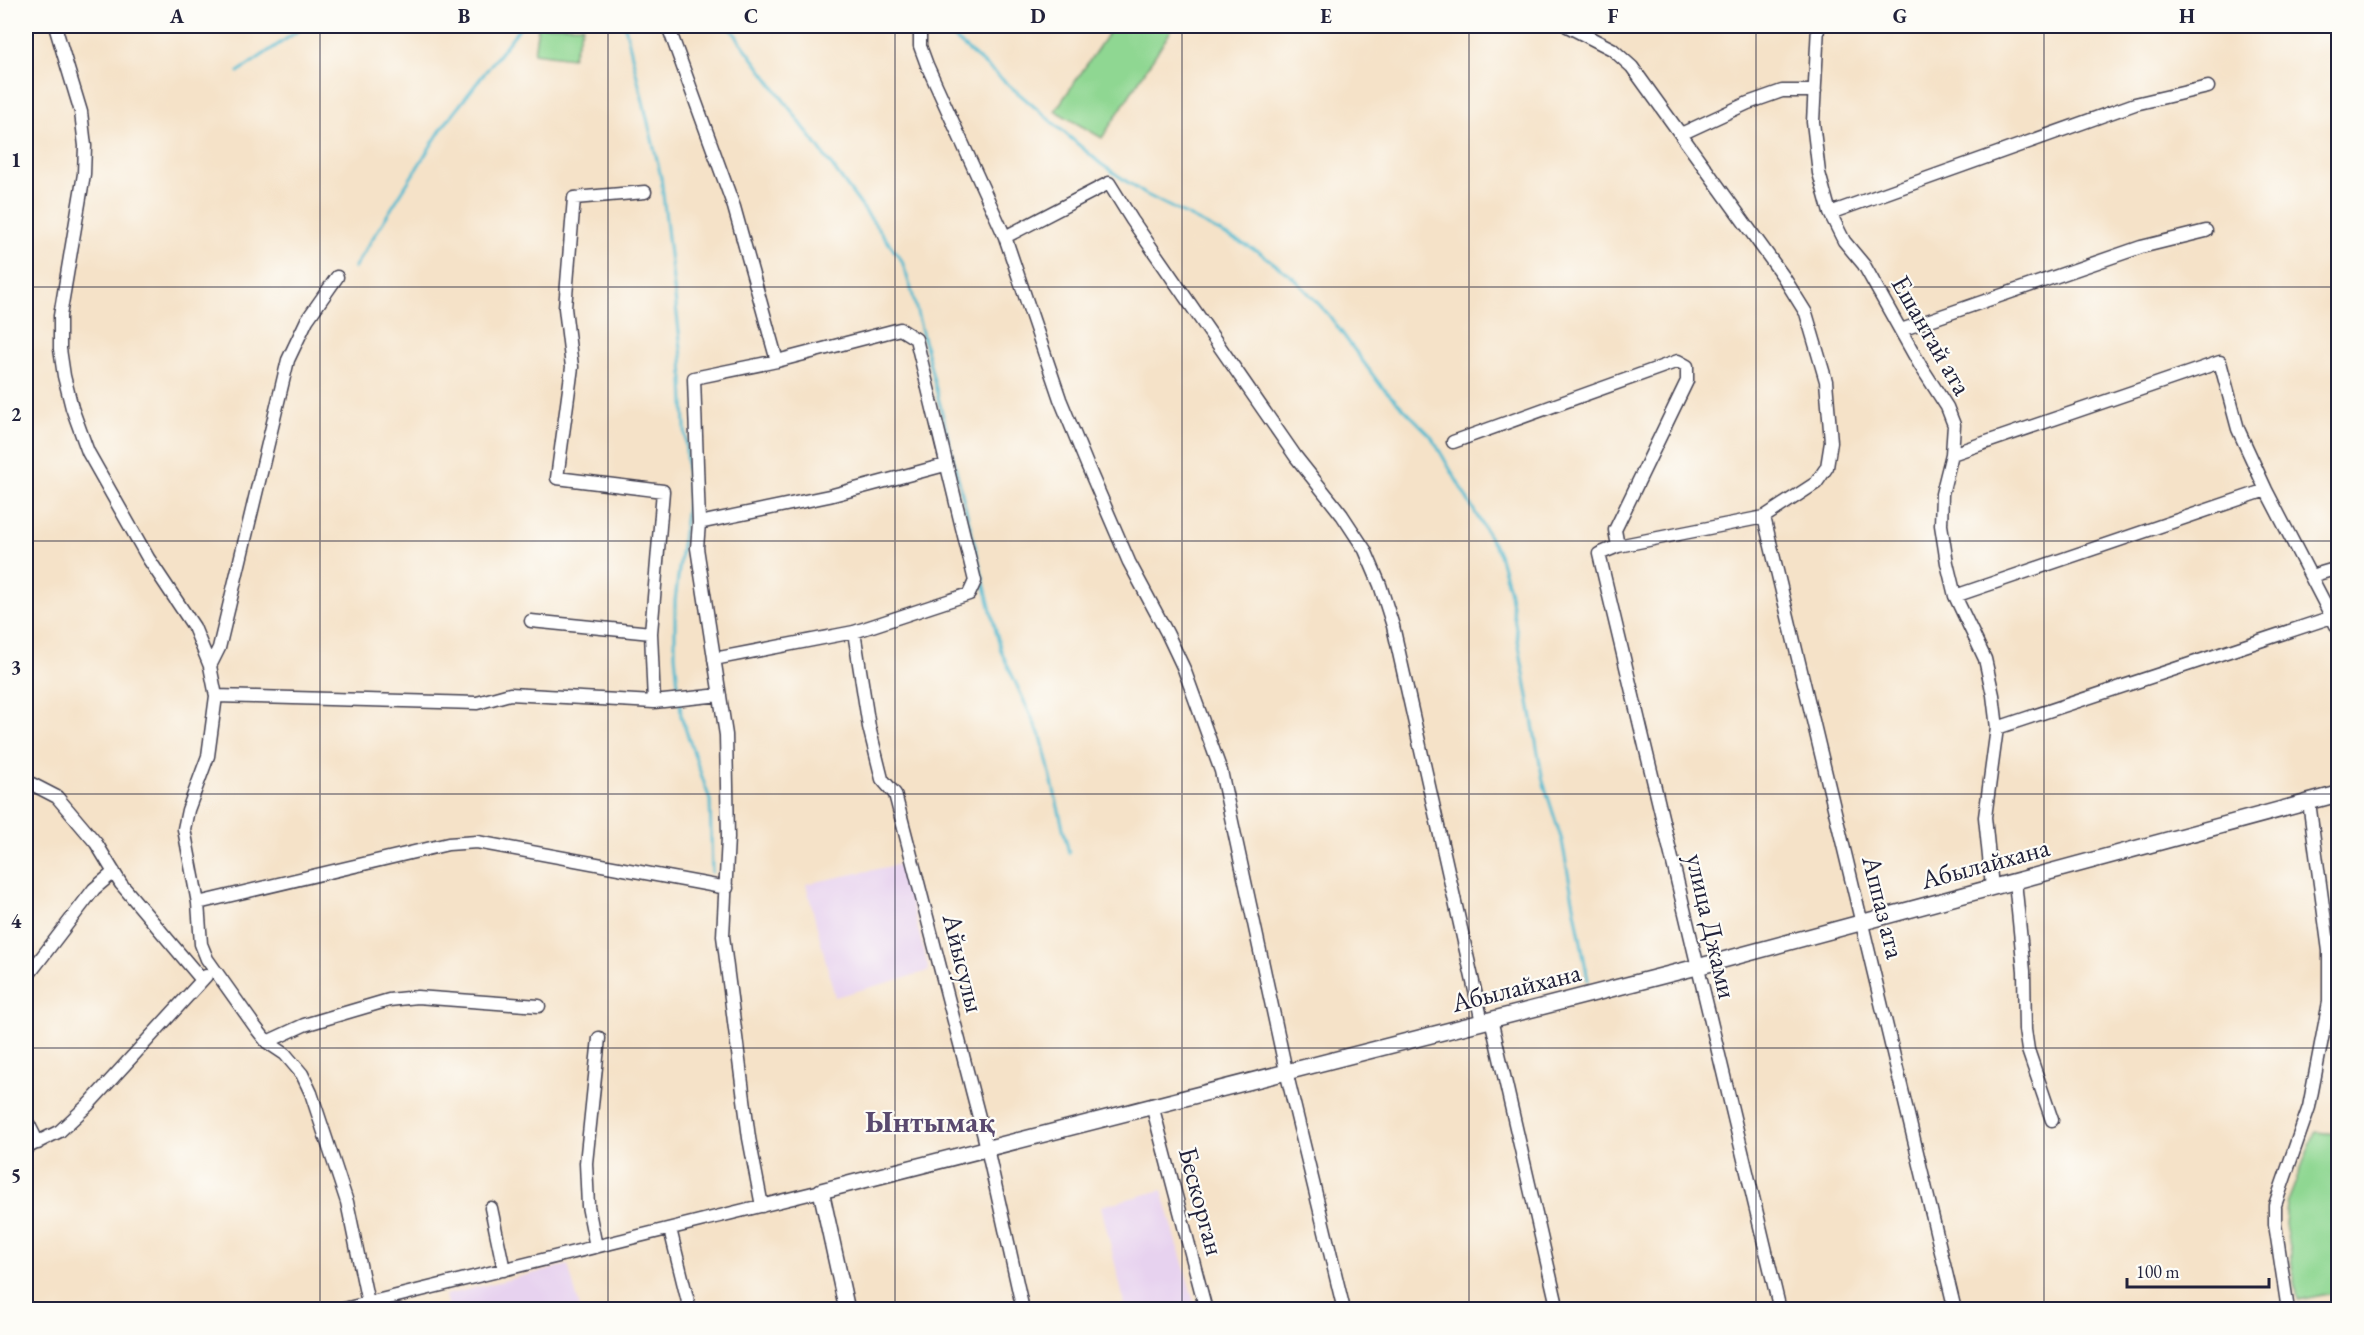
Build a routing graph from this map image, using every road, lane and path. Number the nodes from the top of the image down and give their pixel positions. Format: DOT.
graph roads {
  1 [pos="54,26"];
  2 [pos="668,26"];
  3 [pos="920,26"];
  4 [pos="1567,26"];
  5 [pos="1818,26"];
  6 [pos="2208,87"];
  7 [pos="1815,91"];
  8 [pos="1681,134"];
  9 [pos="645,192"];
  10 [pos="1830,213"];
  11 [pos="2206,231"];
  12 [pos="1005,237"];
  13 [pos="337,277"];
  14 [pos="1901,330"];
  15 [pos="777,361"];
  16 [pos="1453,442"];
  17 [pos="1952,454"];
  18 [pos="945,465"];
  19 [pos="2266,490"];
  20 [pos="1764,517"];
  21 [pos="699,523"];
  22 [pos="1618,546"];
  23 [pos="2338,568"];
  24 [pos="2311,576"];
  25 [pos="1955,596"];
  26 [pos="2332,617"];
  27 [pos="531,621"];
  28 [pos="2338,629"];
  29 [pos="854,632"];
  30 [pos="651,633"];
  31 [pos="714,659"];
  32 [pos="210,666"];
  33 [pos="720,695"];
  34 [pos="216,696"];
  35 [pos="654,702"];
  36 [pos="1997,728"];
  37 [pos="26,781"];
  38 [pos="2338,794"];
  39 [pos="2309,802"];
  40 [pos="114,872"];
  41 [pos="2015,881"];
  42 [pos="1992,887"];
  43 [pos="727,888"];
  44 [pos="198,903"];
  45 [pos="1863,922"];
  46 [pos="1697,967"];
  47 [pos="213,968"];
  48 [pos="26,978"];
  49 [pos="202,980"];
  50 [pos="2334,1001"];
  51 [pos="539,1006"];
  52 [pos="1487,1021"];
  53 [pos="599,1038"];
  54 [pos="267,1042"];
  55 [pos="1286,1071"];
  56 [pos="1152,1105"];
  57 [pos="26,1119"];
  58 [pos="2052,1120"];
  59 [pos="38,1143"];
  60 [pos="26,1148"];
  61 [pos="987,1148"];
  62 [pos="821,1191"];
  63 [pos="762,1206"];
  64 [pos="491,1208"];
  65 [pos="670,1229"];
  66 [pos="596,1247"];
  67 [pos="504,1269"];
  68 [pos="363,1306"];
  69 [pos="340,1310"];
  70 [pos="690,1310"];
  71 [pos="847,1310"];
  72 [pos="1023,1310"];
  73 [pos="1206,1310"];
  74 [pos="1344,1310"];
  75 [pos="1558,1310"];
  76 [pos="1780,1310"];
  77 [pos="1955,1310"];
  78 [pos="2288,1310"];
  1 -- 32 [label="street"];
  2 -- 15 [label="street"];
  3 -- 12 [label="street"];
  4 -- 8 [label="street"];
  5 -- 7 [label="street, Ешантай ата"];
  6 -- 10 [label="street"];
  7 -- 8 [label="street"];
  7 -- 10 [label="street, Ешантай ата"];
  8 -- 20 [label="street"];
  9 -- 30 [label="street"];
  10 -- 14 [label="street, Ешантай ата"];
  11 -- 14 [label="street"];
  12 -- 52 [label="street"];
  12 -- 55 [label="street"];
  13 -- 32 [label="street"];
  14 -- 17 [label="street, Ешантай ата"];
  15 -- 18 [label="street"];
  15 -- 21 [label="street"];
  16 -- 22 [label="street"];
  17 -- 19 [label="street"];
  17 -- 25 [label="street, Ешантай ата"];
  18 -- 21 [label="street"];
  18 -- 29 [label="street"];
  19 -- 24 [label="street"];
  19 -- 25 [label="street"];
  20 -- 22 [label="street"];
  20 -- 45 [label="street, Аппаз ата"];
  21 -- 31 [label="street"];
  22 -- 46 [label="street, улица Джами"];
  23 -- 24 [label="street"];
  24 -- 26 [label="street"];
  25 -- 36 [label="street, Ешантай ата"];
  26 -- 28 [label="street"];
  26 -- 36 [label="street"];
  27 -- 30 [label="street"];
  29 -- 31 [label="street"];
  29 -- 61 [label="street, Айысулы"];
  30 -- 35 [label="street"];
  31 -- 33 [label="street"];
  32 -- 34 [label="street"];
  33 -- 35 [label="street"];
  33 -- 43 [label="street"];
  34 -- 35 [label="street"];
  34 -- 44 [label="street"];
  36 -- 42 [label="street, Ешантай ата"];
  37 -- 40 [label="street"];
  38 -- 39 [label="main road, Абылайхана"];
  39 -- 41 [label="main road, Абылайхана"];
  39 -- 50 [label="street"];
  40 -- 48 [label="street"];
  40 -- 49 [label="street"];
  41 -- 42 [label="main road, Абылайхана"];
  41 -- 58 [label="street"];
  42 -- 45 [label="main road, Абылайхана"];
  43 -- 44 [label="street"];
  43 -- 63 [label="street"];
  44 -- 47 [label="street"];
  45 -- 46 [label="main road, Абылайхана"];
  45 -- 77 [label="street, Аппаз ата"];
  46 -- 52 [label="main road, Абылайхана"];
  46 -- 76 [label="street, улица Джами"];
  47 -- 49 [label="street"];
  47 -- 54 [label="street"];
  49 -- 59 [label="street"];
  50 -- 78 [label="street"];
  51 -- 54 [label="street"];
  52 -- 55 [label="main road, Абылайхана"];
  52 -- 75 [label="street"];
  53 -- 66 [label="street"];
  54 -- 68 [label="street"];
  55 -- 56 [label="main road, Абылайхана"];
  55 -- 74 [label="street"];
  56 -- 61 [label="main road, Абылайхана"];
  56 -- 73 [label="street, Бескорган"];
  57 -- 59 [label="street"];
  59 -- 60 [label="street"];
  61 -- 62 [label="main road, Абылайхана"];
  61 -- 72 [label="street, Айысулы"];
  62 -- 63 [label="street"];
  62 -- 71 [label="main road"];
  63 -- 65 [label="street"];
  64 -- 67 [label="street"];
  65 -- 66 [label="street"];
  65 -- 70 [label="street"];
  66 -- 67 [label="street"];
  67 -- 68 [label="street"];
  68 -- 69 [label="street"];
}
